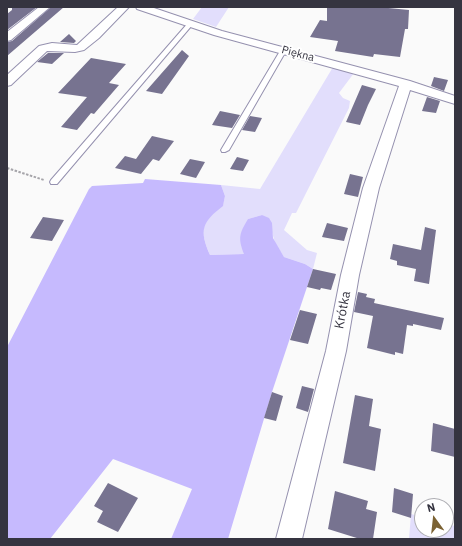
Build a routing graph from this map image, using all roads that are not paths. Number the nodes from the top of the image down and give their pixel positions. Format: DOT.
graph roads {
  1 [pos="45,7"];
  2 [pos="124,7"];
  3 [pos="141,7"];
  4 [pos="190,24"];
  5 [pos="7,38"];
  6 [pos="283,51"];
  7 [pos="7,82"];
  8 [pos="406,84"];
  9 [pos="455,100"];
  10 [pos="225,150"];
  11 [pos="54,182"];
  12 [pos="289,539"];
  1 -- 5 [label="street"];
  2 -- 7 [label="street"];
  3 -- 4 [label="street, Piękna"];
  4 -- 6 [label="street, Piękna"];
  4 -- 11 [label="lane"];
  6 -- 8 [label="street, Piękna"];
  6 -- 10 [label="lane"];
  8 -- 9 [label="street, Piękna"];
  8 -- 12 [label="street, Krótka"];
}
